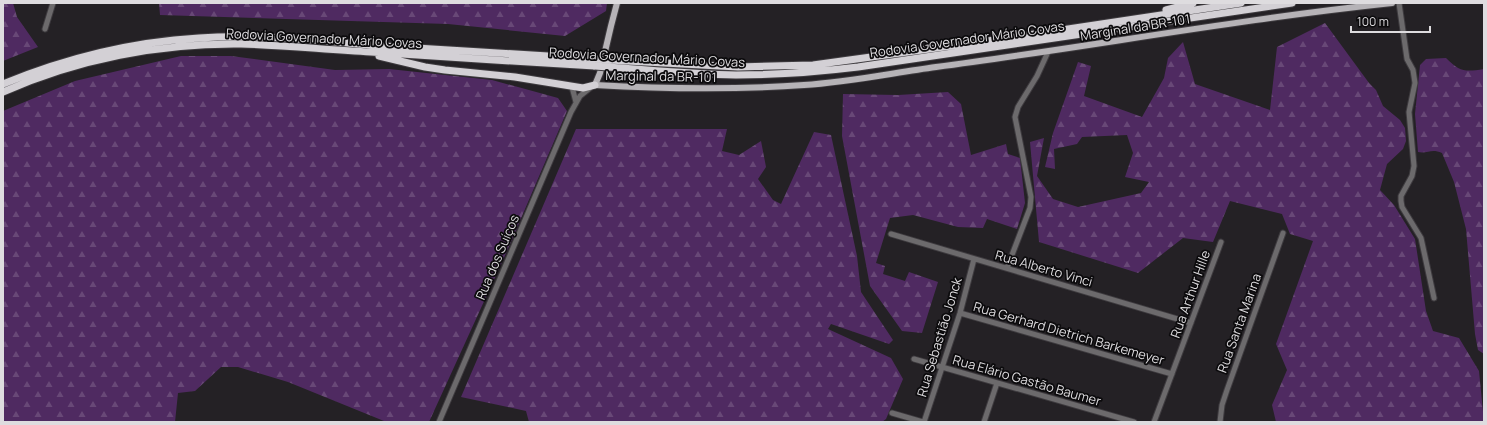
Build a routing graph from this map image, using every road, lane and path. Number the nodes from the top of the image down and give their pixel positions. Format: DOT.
graph roads {
  1 [pos="53,3"];
  2 [pos="617,3"];
  3 [pos="1193,3"];
  4 [pos="1241,3"];
  5 [pos="1292,3"];
  6 [pos="1392,3"];
  7 [pos="1399,3"];
  8 [pos="1134,19"];
  9 [pos="45,29"];
  10 [pos="360,52"];
  11 [pos="1048,52"];
  12 [pos="596,63"];
  13 [pos="608,64"];
  14 [pos="3,84"];
  15 [pos="595,85"];
  16 [pos="572,87"];
  17 [pos="3,92"];
  18 [pos="576,102"];
  19 [pos="1283,233"];
  20 [pos="891,234"];
  21 [pos="1221,242"];
  22 [pos="974,259"];
  23 [pos="1007,268"];
  24 [pos="1434,298"];
  25 [pos="960,313"];
  26 [pos="1191,323"];
  27 [pos="914,359"];
  28 [pos="943,368"];
  29 [pos="1172,374"];
  30 [pos="997,383"];
  31 [pos="892,413"];
  32 [pos="439,422"];
  33 [pos="924,422"];
  34 [pos="984,422"];
  35 [pos="1134,422"];
  36 [pos="1154,422"];
  37 [pos="1220,422"];
  1 -- 9 [label="street"];
  2 -- 15 [label="main road"];
  3 -- 8 [label="highway"];
  4 -- 8 [label="highway, Rodovia Governador Mário Covas"];
  5 -- 13 [label="highway, Rodovia Governador Mário Covas"];
  6 -- 11 [label="main road, Marginal da BR-101"];
  7 -- 24 [label="street"];
  8 -- 13 [label="highway, Rodovia Governador Mário Covas"];
  10 -- 12 [label="highway, Rodovia Governador Mário Covas"];
  10 -- 16 [label="highway"];
  10 -- 17 [label="highway, Rodovia Governador Mário Covas"];
  11 -- 15 [label="main road, Marginal da BR-101"];
  11 -- 23 [label="street"];
  12 -- 13 [label="highway, Rodovia Governador Mário Covas, bridge"];
  12 -- 14 [label="highway, Rodovia Governador Mário Covas"];
  15 -- 16 [label="highway"];
  15 -- 18 [label="street, Rua dos Suíços"];
  16 -- 18 [label="street"];
  18 -- 32 [label="street, Rua dos Suíços"];
  19 -- 37 [label="street, Rua Santa Marina"];
  20 -- 22 [label="street, Rua Alberto Vinci"];
  21 -- 26 [label="street, Rua Arthur Hille"];
  22 -- 23 [label="street, Rua Alberto Vinci"];
  22 -- 25 [label="street, Rua Sebastião Jonck"];
  23 -- 26 [label="street, Rua Alberto Vinci"];
  25 -- 28 [label="street, Rua Sebastião Jonck"];
  25 -- 29 [label="street, Rua Gerhard Dietrich Barkemeyer"];
  26 -- 29 [label="street, Rua Arthur Hille"];
  27 -- 28 [label="street, Rua Elário Gastão Baumer"];
  28 -- 30 [label="street, Rua Elário Gastão Baumer"];
  28 -- 33 [label="street, Rua Sebastião Jonck"];
  29 -- 36 [label="street, Rua Arthur Hille"];
  30 -- 34 [label="street"];
  30 -- 35 [label="street, Rua Elário Gastão Baumer"];
  31 -- 33 [label="street"];
}
